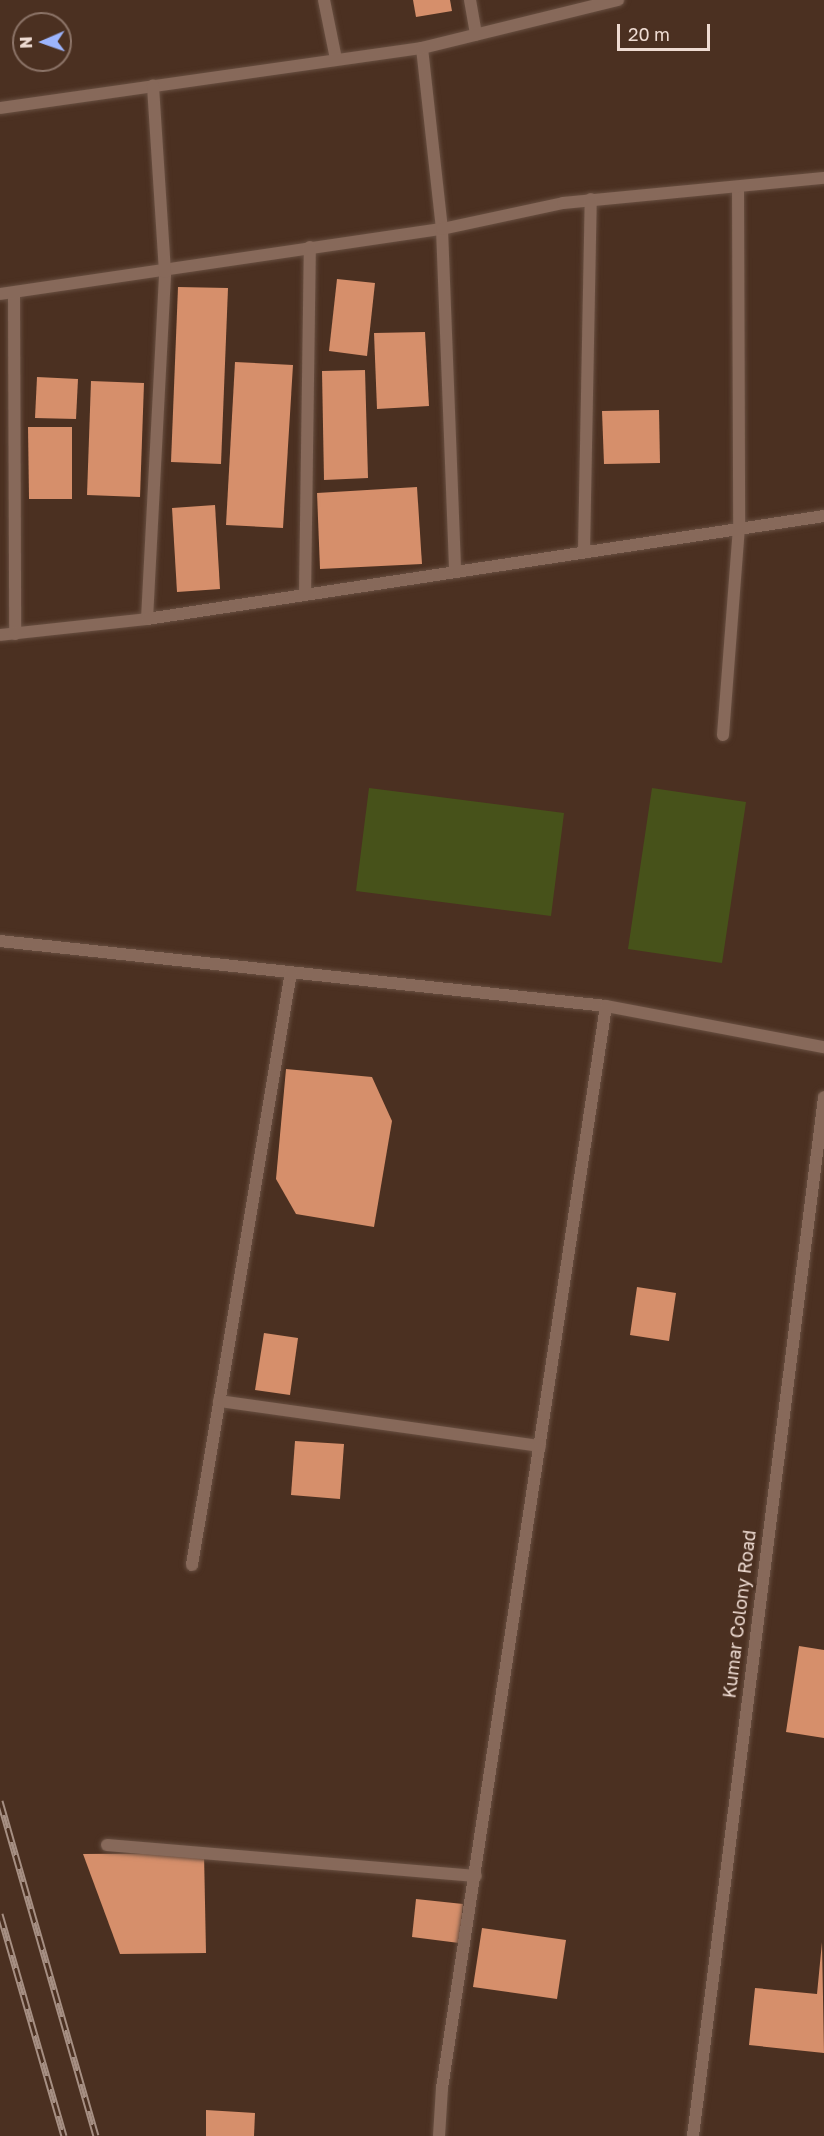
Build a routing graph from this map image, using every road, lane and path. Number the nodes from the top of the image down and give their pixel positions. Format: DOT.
graph roads {
  1 [pos="324,0"];
  2 [pos="470,0"];
  3 [pos="618,0"];
  4 [pos="476,34"];
  5 [pos="422,48"];
  6 [pos="336,59"];
  7 [pos="153,85"];
  8 [pos="0,108"];
  9 [pos="824,178"];
  10 [pos="738,187"];
  11 [pos="591,199"];
  12 [pos="442,228"];
  13 [pos="310,247"];
  14 [pos="165,272"];
  15 [pos="14,293"];
  16 [pos="0,294"];
  17 [pos="824,516"];
  18 [pos="739,528"];
  19 [pos="584,551"];
  20 [pos="455,572"];
  21 [pos="305,595"];
  22 [pos="147,619"];
  23 [pos="15,634"];
  24 [pos="0,636"];
  25 [pos="723,735"];
  26 [pos="0,941"];
  27 [pos="291,972"];
  28 [pos="606,1006"];
  29 [pos="824,1047"];
  30 [pos="824,1097"];
  31 [pos="219,1401"];
  32 [pos="540,1446"];
  33 [pos="192,1565"];
  34 [pos="107,1845"];
  35 [pos="476,1876"];
  36 [pos="438,2136"];
  37 [pos="693,2136"];
  1 -- 6 [label="street"];
  2 -- 4 [label="street"];
  3 -- 4 [label="street"];
  4 -- 5 [label="street"];
  5 -- 6 [label="street"];
  5 -- 12 [label="street"];
  6 -- 7 [label="street"];
  7 -- 8 [label="street"];
  7 -- 14 [label="street"];
  9 -- 10 [label="street"];
  10 -- 11 [label="street"];
  10 -- 18 [label="street"];
  11 -- 12 [label="street"];
  11 -- 19 [label="street"];
  12 -- 13 [label="street"];
  12 -- 20 [label="street"];
  13 -- 14 [label="street"];
  13 -- 21 [label="street"];
  14 -- 15 [label="street"];
  14 -- 22 [label="street"];
  15 -- 16 [label="street"];
  15 -- 23 [label="street"];
  17 -- 18 [label="street"];
  18 -- 19 [label="street"];
  18 -- 25 [label="street"];
  19 -- 20 [label="street"];
  20 -- 21 [label="street"];
  21 -- 22 [label="street"];
  22 -- 23 [label="street"];
  23 -- 24 [label="street"];
  26 -- 27 [label="street"];
  27 -- 28 [label="street"];
  27 -- 31 [label="street"];
  28 -- 29 [label="street"];
  28 -- 32 [label="street"];
  30 -- 37 [label="street, Kumar Colony Road"];
  31 -- 32 [label="street"];
  31 -- 33 [label="street"];
  32 -- 35 [label="street"];
  34 -- 35 [label="street"];
  35 -- 36 [label="street"];
}
